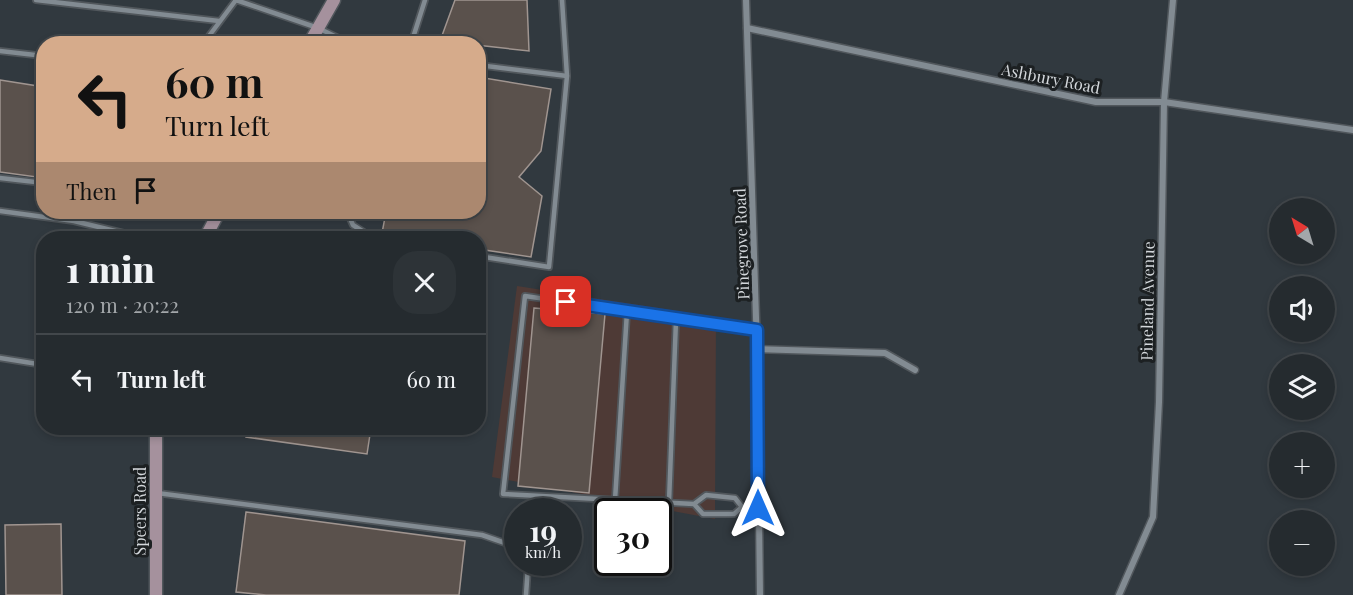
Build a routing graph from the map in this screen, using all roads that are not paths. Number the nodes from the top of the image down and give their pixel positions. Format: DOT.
graph roads {
  1 [pos="36,0"];
  2 [pos="236,0"];
  3 [pos="334,0"];
  4 [pos="425,0"];
  5 [pos="562,0"];
  6 [pos="746,0"];
  7 [pos="1173,0"];
  8 [pos="219,21"];
  9 [pos="318,28"];
  10 [pos="747,28"];
  11 [pos="209,36"];
  12 [pos="314,36"];
  13 [pos="334,36"];
  14 [pos="414,36"];
  15 [pos="0,51"];
  16 [pos="36,55"];
  17 [pos="486,66"];
  18 [pos="567,76"];
  19 [pos="1164,102"];
  20 [pos="1353,130"];
  21 [pos="0,178"];
  22 [pos="36,182"];
  23 [pos="0,211"];
  24 [pos="36,216"];
  25 [pos="59,219"];
  26 [pos="351,219"];
  27 [pos="115,231"];
  28 [pos="362,231"];
  29 [pos="486,257"];
  30 [pos="627,312"];
  31 [pos="676,320"];
  32 [pos="757,330"];
  33 [pos="757,349"];
  34 [pos="0,358"];
  35 [pos="36,364"];
  36 [pos="915,370"];
  37 [pos="156,435"];
  38 [pos="155,493"];
  39 [pos="615,498"];
  40 [pos="669,498"];
  41 [pos="594,499"];
  42 [pos="672,502"];
  43 [pos="694,504"];
  44 [pos="742,507"];
  45 [pos="758,508"];
  46 [pos="504,543"];
  47 [pos="527,576"];
  48 [pos="156,595"];
  49 [pos="526,595"];
  50 [pos="760,595"];
  51 [pos="1119,595"];
  1 -- 8 [label="lane"];
  2 -- 8 [label="lane"];
  2 -- 9 [label="lane"];
  3 -- 9 [label="main road"];
  4 -- 14 [label="lane"];
  5 -- 18 [label="lane"];
  6 -- 10 [label="street, Pinegrove Road"];
  7 -- 19 [label="street, Pineland Avenue"];
  8 -- 11 [label="lane"];
  9 -- 12 [label="main road"];
  9 -- 13 [label="lane"];
  10 -- 19 [label="street, Ashbury Road"];
  10 -- 32 [label="street, Pinegrove Road"];
  15 -- 16 [label="lane"];
  17 -- 18 [label="lane"];
  18 -- 29 [label="lane"];
  19 -- 20 [label="street, Ashbury Road"];
  19 -- 51 [label="street, Pineland Avenue"];
  21 -- 22 [label="lane"];
  23 -- 24 [label="lane"];
  25 -- 27 [label="lane"];
  26 -- 28 [label="lane"];
  30 -- 31 [label="lane"];
  30 -- 39 [label="lane"];
  30 -- 41 [label="lane"];
  31 -- 32 [label="lane"];
  31 -- 40 [label="lane"];
  32 -- 33 [label="street, Pinegrove Road"];
  33 -- 36 [label="street"];
  33 -- 45 [label="street, Pinegrove Road"];
  34 -- 35 [label="lane"];
  37 -- 38 [label="main road, Speers Road"];
  38 -- 46 [label="lane"];
  38 -- 48 [label="main road, Speers Road"];
  42 -- 43 [label="lane"];
  43 -- 44 [label="lane"];
  43 -- 44 [label="lane"];
  44 -- 45 [label="lane"];
  45 -- 50 [label="street, Pinegrove Road"];
  47 -- 49 [label="lane"];
}
